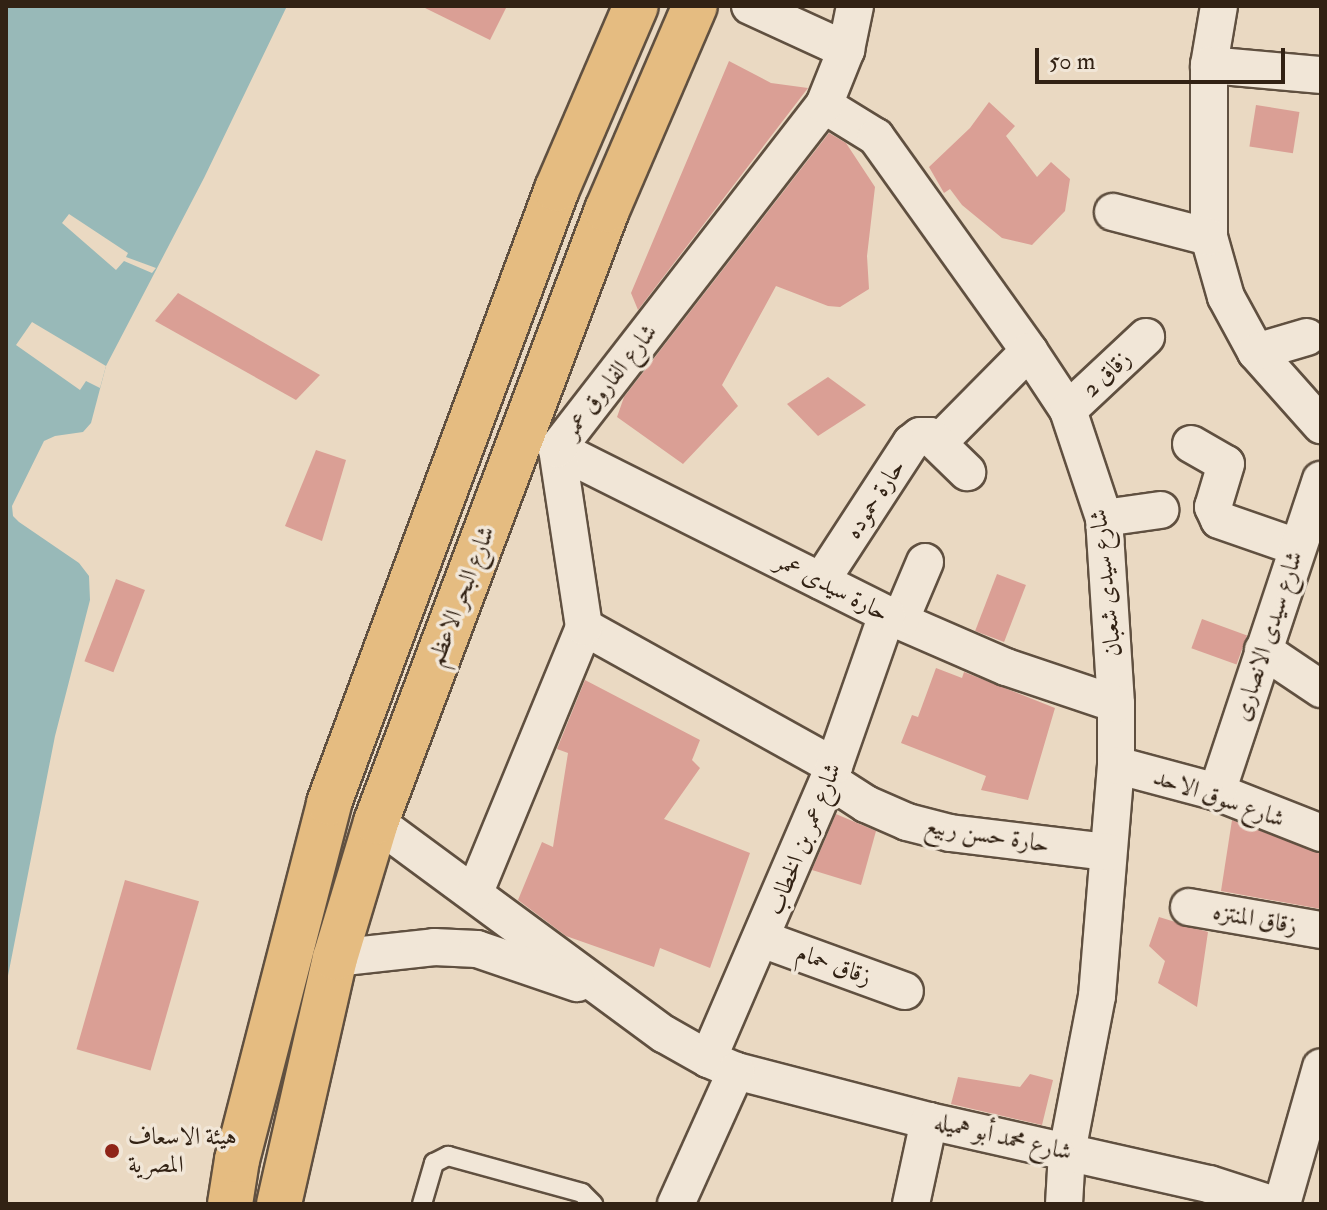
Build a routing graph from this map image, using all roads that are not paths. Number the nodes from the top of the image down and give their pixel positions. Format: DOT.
graph roads {
  1 [pos="636,6"];
  2 [pos="695,6"];
  3 [pos="750,6"];
  4 [pos="855,6"];
  5 [pos="1219,6"];
  6 [pos="846,50"];
  7 [pos="1209,65"];
  8 [pos="1321,75"];
  9 [pos="824,105"];
  10 [pos="1113,212"];
  11 [pos="1209,237"];
  12 [pos="1146,337"];
  13 [pos="1307,337"];
  14 [pos="1029,351"];
  15 [pos="1256,352"];
  16 [pos="1068,410"];
  17 [pos="1321,425"];
  18 [pos="939,442"];
  19 [pos="1191,444"];
  20 [pos="557,449"];
  21 [pos="967,472"];
  22 [pos="1320,485"];
  23 [pos="1160,510"];
  24 [pos="1104,518"];
  25 [pos="1297,547"];
  26 [pos="925,562"];
  27 [pos="821,581"];
  28 [pos="894,618"];
  29 [pos="584,627"];
  30 [pos="1263,650"];
  31 [pos="1321,689"];
  32 [pos="1116,704"];
  33 [pos="1116,765"];
  34 [pos="832,773"];
  35 [pos="1217,792"];
  36 [pos="376,822"];
  37 [pos="1321,833"];
  38 [pos="1108,852"];
  39 [pos="475,892"];
  40 [pos="1189,907"];
  41 [pos="1321,930"];
  42 [pos="762,939"];
  43 [pos="335,958"];
  44 [pos="905,991"];
  45 [pos="612,996"];
  46 [pos="722,1065"];
  47 [pos="1321,1067"];
  48 [pos="929,1121"];
  49 [pos="1067,1152"];
  50 [pos="230,1204"];
  51 [pos="279,1204"];
  52 [pos="422,1204"];
  53 [pos="593,1204"];
  54 [pos="676,1204"];
  55 [pos="911,1204"];
  56 [pos="1064,1204"];
  57 [pos="1271,1204"];
  58 [pos="1282,1204"];
  1 -- 50 [label="main road"];
  2 -- 36 [label="main road, شارع البحر الاعظم"];
  3 -- 6 [label="street"];
  4 -- 6 [label="street"];
  5 -- 7 [label="street"];
  6 -- 9 [label="street, شارع الفاروق عمر"];
  7 -- 8 [label="street"];
  7 -- 11 [label="street"];
  9 -- 14 [label="street, شارع سيدى شعبان"];
  9 -- 20 [label="street, شارع الفاروق عمر"];
  10 -- 11 [label="street"];
  11 -- 15 [label="street"];
  12 -- 16 [label="street, زقاق 2"];
  13 -- 15 [label="street"];
  14 -- 16 [label="street, شارع سيدى شعبان"];
  14 -- 18 [label="street"];
  15 -- 17 [label="street"];
  16 -- 24 [label="street, شارع سيدى شعبان"];
  18 -- 21 [label="street"];
  18 -- 27 [label="street, حارة حموده"];
  19 -- 25 [label="street"];
  20 -- 27 [label="street, حارة سيدى عمر"];
  20 -- 29 [label="street, شارع الفاروق عمر"];
  22 -- 25 [label="street, شارع سيدى الانصارى"];
  23 -- 24 [label="street"];
  24 -- 32 [label="street, شارع سيدى شعبان"];
  25 -- 30 [label="street, شارع سيدى الانصارى"];
  26 -- 28 [label="street, شارع عمر بن الخطاب"];
  27 -- 28 [label="street, حارة سيدى عمر"];
  28 -- 32 [label="street, حارة سيدى عمر"];
  28 -- 34 [label="street, شارع عمر بن الخطاب"];
  29 -- 34 [label="street, حارة حسن ربيع"];
  29 -- 39 [label="street"];
  30 -- 31 [label="street"];
  30 -- 35 [label="street, شارع سيدى الانصارى"];
  32 -- 33 [label="street, شارع سيدى شعبان"];
  33 -- 35 [label="street, شارع سوق الاحد"];
  33 -- 38 [label="street, شارع سيدى شعبان"];
  34 -- 38 [label="street, حارة حسن ربيع"];
  34 -- 42 [label="street, شارع عمر بن الخطاب"];
  35 -- 37 [label="street, شارع سوق الاحد"];
  36 -- 39 [label="street, شارع محمد أبو هميله"];
  36 -- 43 [label="main road, شارع البحر الاعظم"];
  38 -- 49 [label="street, شارع سيدى شعبان"];
  39 -- 45 [label="street, شارع محمد أبو هميله"];
  40 -- 41 [label="street, زقاق المنتزه"];
  42 -- 44 [label="street, زقاق حمام"];
  42 -- 46 [label="street, شارع عمر بن الخطاب"];
  43 -- 45 [label="street, شارع محمد أبو هميله"];
  43 -- 51 [label="main road, شارع البحر الاعظم"];
  45 -- 46 [label="street, شارع محمد أبو هميله"];
  46 -- 48 [label="street, شارع محمد أبو هميله"];
  46 -- 54 [label="street"];
  47 -- 58 [label="street"];
  48 -- 49 [label="street, شارع محمد أبو هميله"];
  48 -- 55 [label="street"];
  49 -- 56 [label="street, شارع سيدى شعبان"];
  49 -- 57 [label="street, شارع محمد أبو هميله"];
  52 -- 53 [label="lane"];
}
